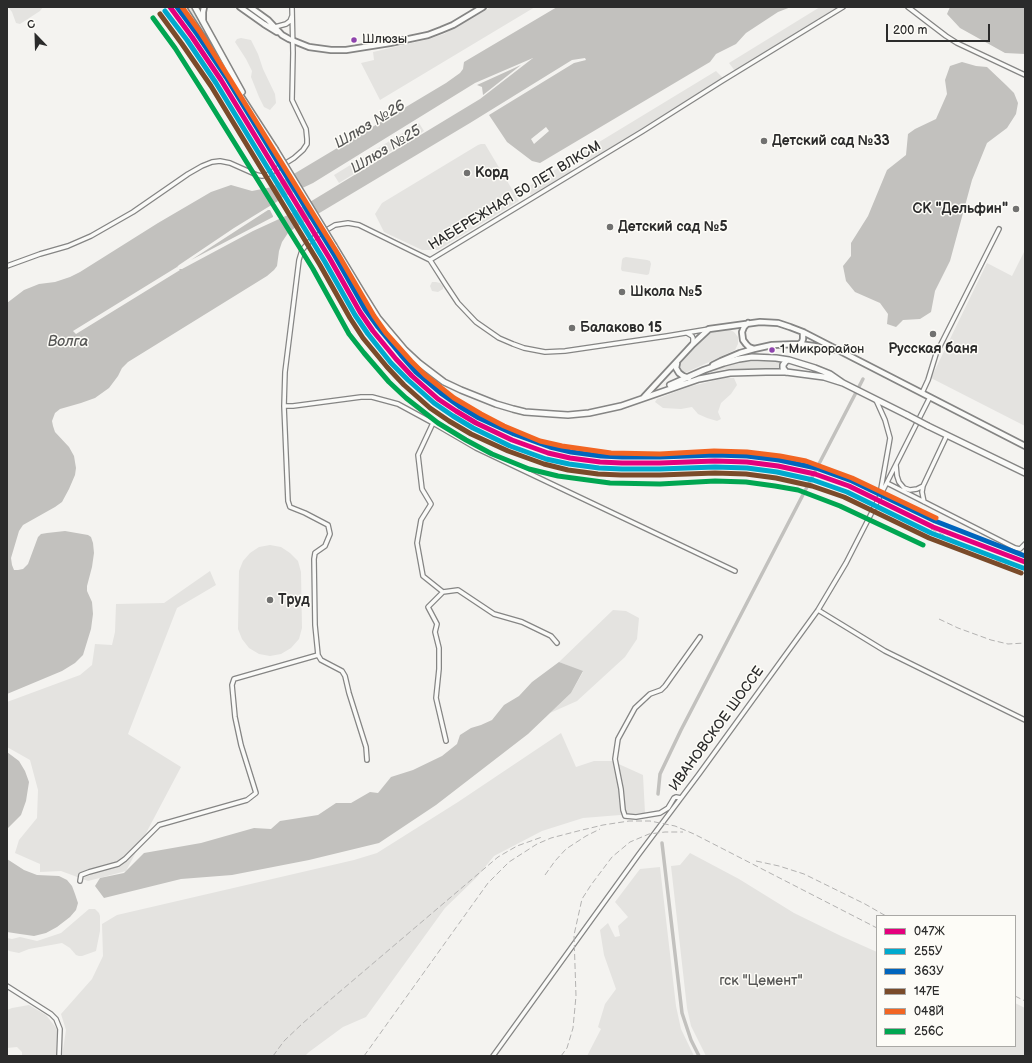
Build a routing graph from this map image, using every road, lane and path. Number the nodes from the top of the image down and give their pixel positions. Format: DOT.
graph roads {
  1 [pos="183,7"];
  2 [pos="195,7"];
  3 [pos="204,7"];
  4 [pos="240,7"];
  5 [pos="250,7"];
  6 [pos="292,7"];
  7 [pos="483,7"];
  8 [pos="843,7"];
  9 [pos="908,7"];
  10 [pos="293,15"];
  11 [pos="204,24"];
  12 [pos="275,27"];
  13 [pos="282,35"];
  14 [pos="293,41"];
  15 [pos="1025,75"];
  16 [pos="254,116"];
  17 [pos="999,229"];
  18 [pos="430,260"];
  19 [pos="7,266"];
  20 [pos="748,323"];
  21 [pos="709,329"];
  22 [pos="803,332"];
  23 [pos="686,333"];
  24 [pos="693,344"];
  25 [pos="799,344"];
  26 [pos="754,349"];
  27 [pos="844,353"];
  28 [pos="789,360"];
  29 [pos="678,361"];
  30 [pos="704,370"];
  31 [pos="786,372"];
  32 [pos="689,380"];
  33 [pos="843,382"];
  34 [pos="922,393"];
  35 [pos="644,397"];
  36 [pos="930,397"];
  37 [pos="876,399"];
  38 [pos="284,406"];
  39 [pos="433,423"];
  40 [pos="947,435"];
  41 [pos="1025,446"];
  42 [pos="896,464"];
  43 [pos="1025,473"];
  44 [pos="887,483"];
  45 [pos="923,486"];
  46 [pos="879,498"];
  47 [pos="924,502"];
  48 [pos="1025,544"];
  49 [pos="735,571"];
  50 [pos="443,592"];
  51 [pos="818,610"];
  52 [pos="700,637"];
  53 [pos="557,643"];
  54 [pos="318,655"];
  55 [pos="1025,720"];
  56 [pos="446,741"];
  57 [pos="368,760"];
  58 [pos="681,798"];
  59 [pos="80,881"];
  60 [pos="7,986"];
  61 [pos="59,1056"];
  62 [pos="493,1056"];
  1 -- 16 [label="highway"];
  2 -- 11 [label="highway"];
  3 -- 11 [label="main road"];
  4 -- 13 [label="main road"];
  5 -- 12 [label="main road"];
  6 -- 10 [label="street"];
  7 -- 14 [label="main road"];
  8 -- 18 [label="street, НАБЕРЕЖНАЯ 50 ЛЕТ ВЛКСМ"];
  9 -- 15 [label="street"];
  10 -- 12 [label="street"];
  10 -- 14 [label="street"];
  11 -- 16 [label="highway"];
  12 -- 13 [label="main road"];
  13 -- 14 [label="main road"];
  14 -- 19 [label="street"];
  16 -- 35 [label="highway, bridge"];
  17 -- 34 [label="street"];
  18 -- 23 [label="street, НАБЕРЕЖНАЯ 50 ЛЕТ ВЛКСМ"];
  18 -- 38 [label="street"];
  20 -- 21 [label="main road"];
  20 -- 22 [label="main road"];
  20 -- 26 [label="main road"];
  21 -- 23 [label="street, НАБЕРЕЖНАЯ 50 ЛЕТ ВЛКСМ"];
  21 -- 24 [label="main road"];
  22 -- 25 [label="main road"];
  22 -- 27 [label="main road"];
  23 -- 24 [label="street"];
  24 -- 29 [label="main road"];
  25 -- 26 [label="main road"];
  25 -- 27 [label="main road"];
  26 -- 30 [label="main road"];
  27 -- 34 [label="main road"];
  28 -- 30 [label="highway"];
  28 -- 31 [label="highway"];
  28 -- 33 [label="highway"];
  29 -- 32 [label="main road"];
  29 -- 35 [label="main road"];
  30 -- 32 [label="highway"];
  31 -- 32 [label="highway"];
  31 -- 33 [label="highway"];
  32 -- 35 [label="highway"];
  33 -- 37 [label="highway"];
  34 -- 36 [label="main road"];
  36 -- 41 [label="main road"];
  36 -- 42 [label="street, ИВАНОВСКОЕ ШОССЕ"];
  37 -- 40 [label="highway, bridge"];
  37 -- 46 [label="street"];
  38 -- 39 [label="street"];
  38 -- 54 [label="street"];
  39 -- 49 [label="street"];
  39 -- 50 [label="street"];
  40 -- 43 [label="highway"];
  40 -- 45 [label="street"];
  42 -- 44 [label="street, ИВАНОВСКОЕ ШОССЕ"];
  42 -- 45 [label="street"];
  44 -- 46 [label="street, ИВАНОВСКОЕ ШОССЕ"];
  44 -- 47 [label="street"];
  45 -- 47 [label="street"];
  46 -- 51 [label="street, ИВАНОВСКОЕ ШОССЕ"];
  47 -- 48 [label="street"];
  50 -- 53 [label="street"];
  50 -- 56 [label="street"];
  51 -- 55 [label="street"];
  51 -- 58 [label="street, ИВАНОВСКОЕ ШОССЕ"];
  52 -- 58 [label="street"];
  54 -- 57 [label="street"];
  54 -- 59 [label="street"];
  58 -- 62 [label="street, ИВАНОВСКОЕ ШОССЕ"];
  60 -- 61 [label="street"];
}
